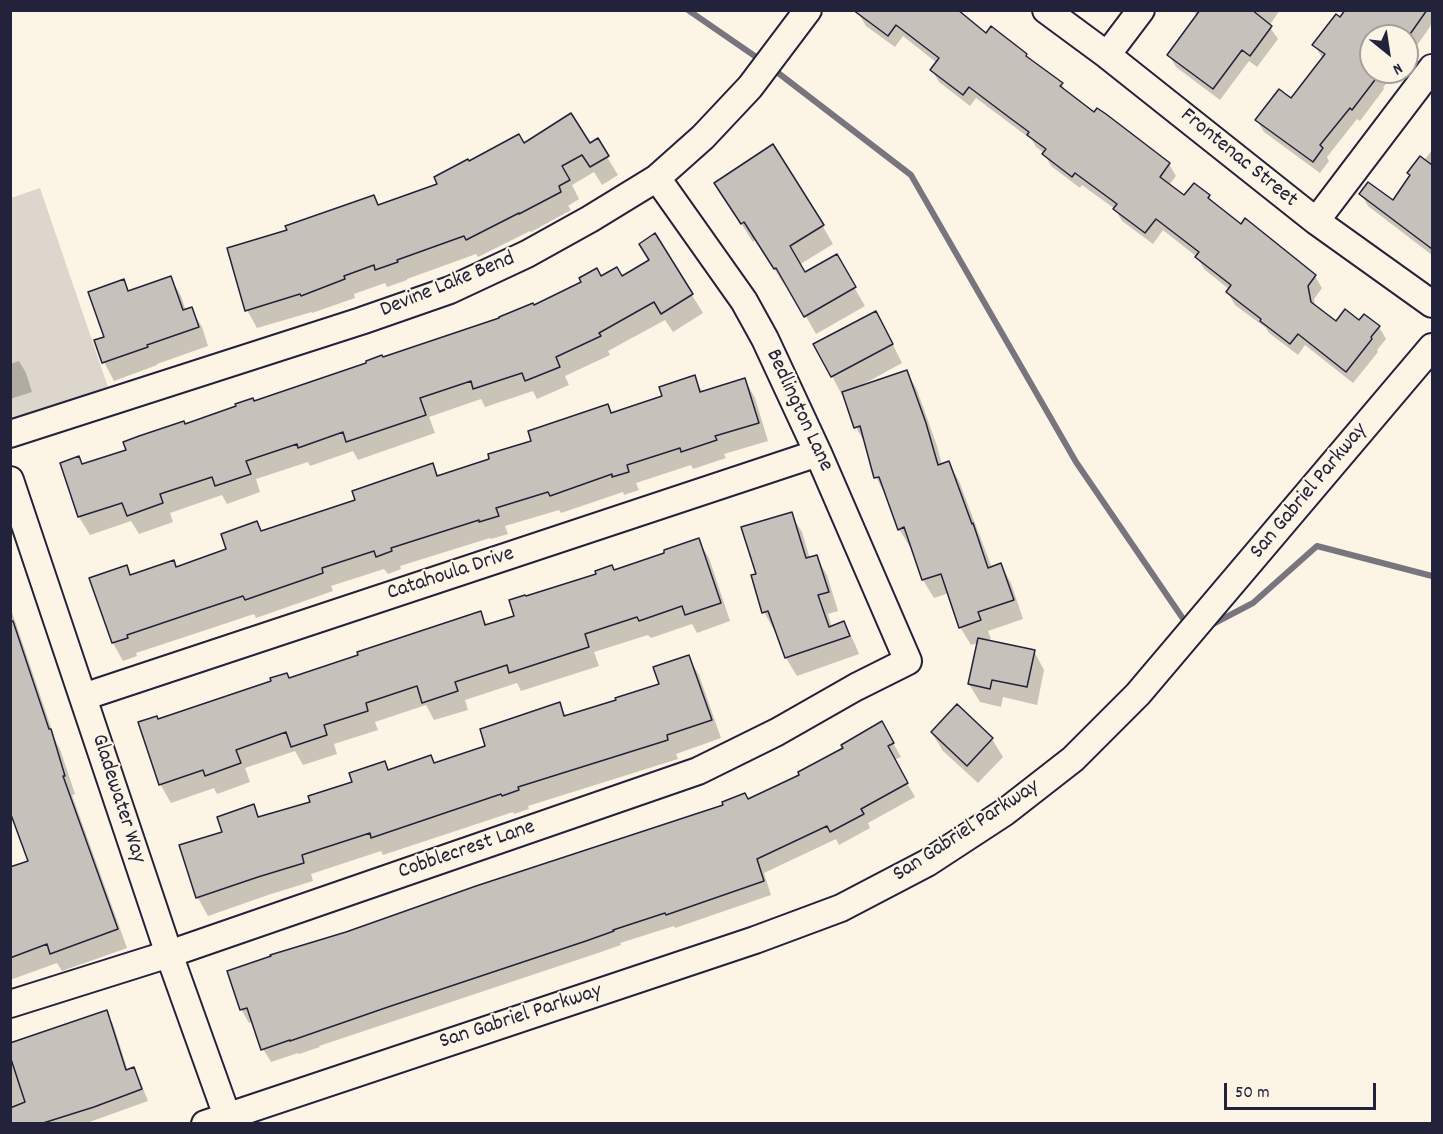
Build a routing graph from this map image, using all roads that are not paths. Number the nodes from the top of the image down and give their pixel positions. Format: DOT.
graph roads {
  1 [pos="1046,10"];
  2 [pos="1141,10"];
  3 [pos="802,19"];
  4 [pos="1107,55"];
  5 [pos="1432,68"];
  6 [pos="657,178"];
  7 [pos="1316,221"];
  8 [pos="1432,304"];
  9 [pos="1432,347"];
  10 [pos="10,434"];
  11 [pos="818,453"];
  12 [pos="10,480"];
  13 [pos="908,661"];
  14 [pos="83,697"];
  15 [pos="169,954"];
  16 [pos="10,1004"];
  17 [pos="216,1120"];
  1 -- 4 [label="street, Frontenac Street"];
  2 -- 4 [label="street"];
  3 -- 6 [label="street, Devine Lake Bend"];
  4 -- 7 [label="street, Frontenac Street"];
  5 -- 7 [label="street"];
  6 -- 10 [label="street, Devine Lake Bend"];
  6 -- 11 [label="street, Bedlington Lane"];
  7 -- 8 [label="street, Frontenac Street"];
  9 -- 17 [label="street, San Gabriel Parkway"];
  11 -- 13 [label="street, Bedlington Lane"];
  11 -- 14 [label="street, Catahoula Drive"];
  12 -- 14 [label="street, Gladewater Way"];
  13 -- 15 [label="street, Cobblecrest Lane"];
  14 -- 15 [label="street, Gladewater Way"];
  15 -- 16 [label="street, Cobblecrest Lane"];
  15 -- 17 [label="street, Gladewater Way"];
}
